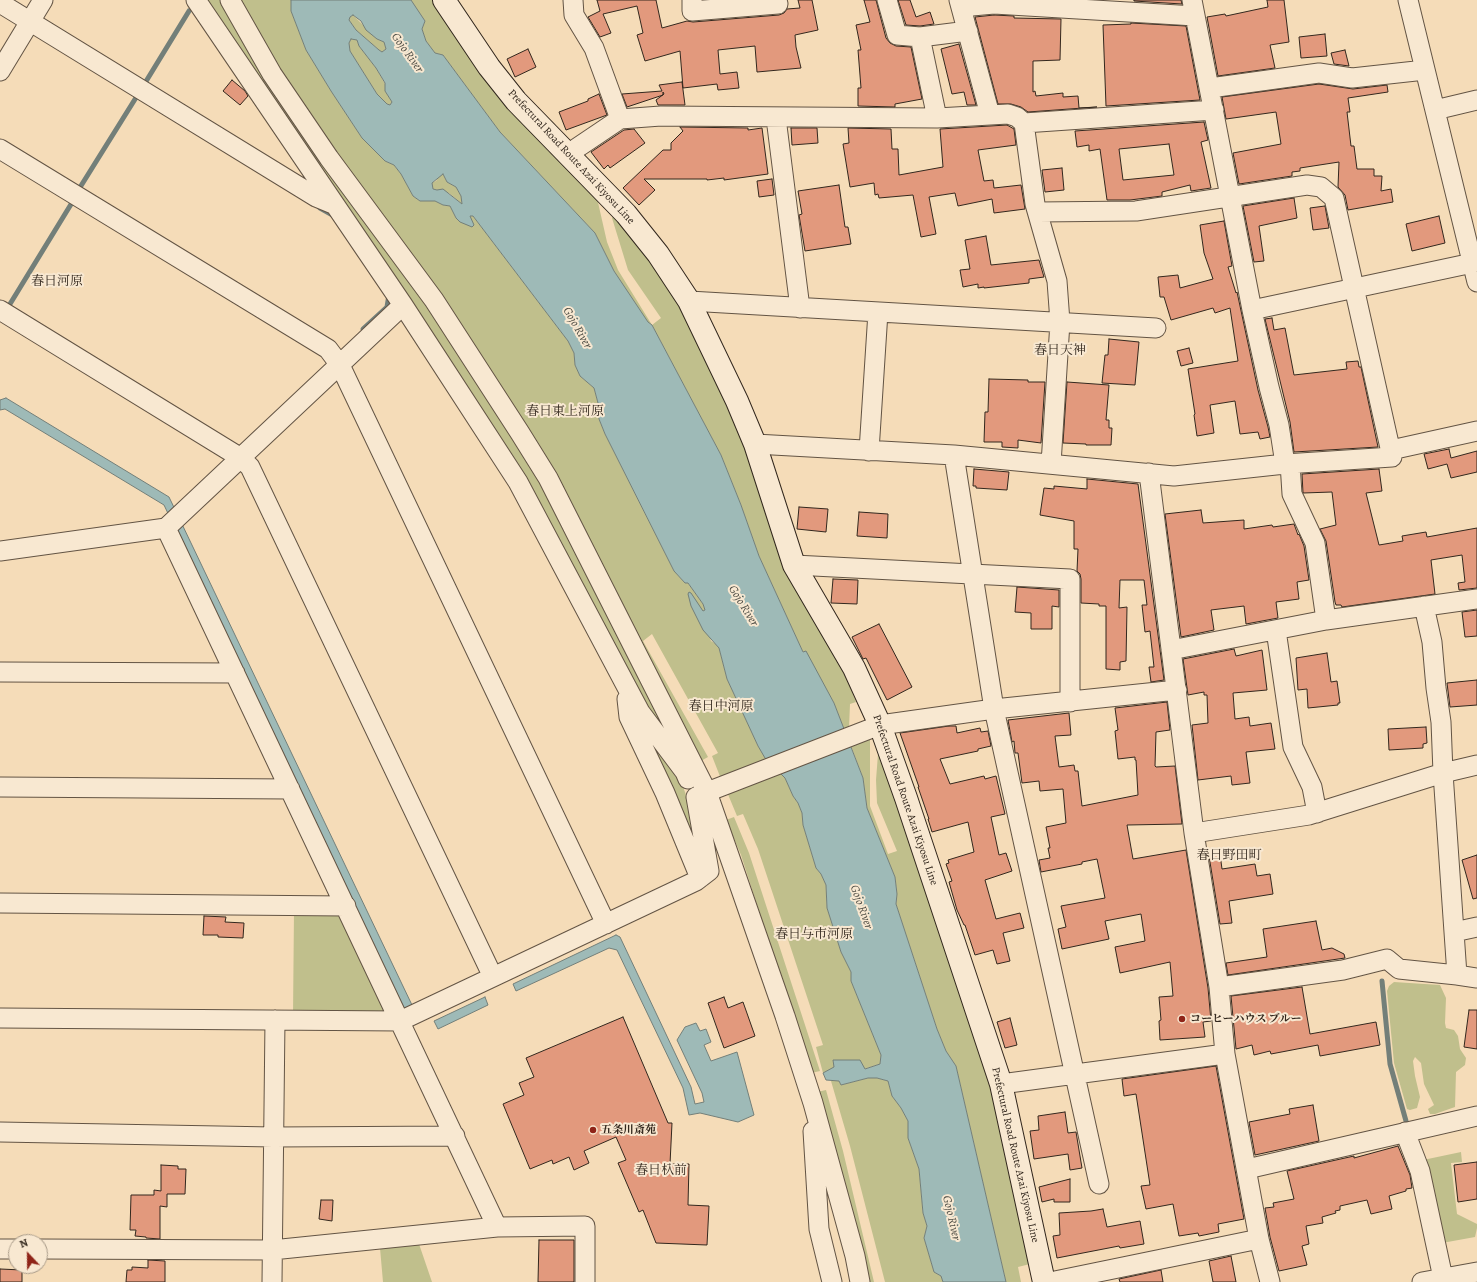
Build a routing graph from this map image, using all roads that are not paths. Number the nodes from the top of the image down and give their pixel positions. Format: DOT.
graph roads {
  1 [pos="43,0"];
  2 [pos="196,0"];
  3 [pos="230,0"];
  4 [pos="444,0"];
  5 [pos="573,0"];
  6 [pos="692,0"];
  7 [pos="777,0"];
  8 [pos="887,0"];
  9 [pos="1408,0"];
  10 [pos="0,3"];
  11 [pos="960,3"];
  12 [pos="1057,4"];
  13 [pos="1193,8"];
  14 [pos="30,21"];
  15 [pos="968,31"];
  16 [pos="920,36"];
  17 [pos="1425,70"];
  18 [pos="0,71"];
  19 [pos="1210,88"];
  20 [pos="1477,100"];
  21 [pos="1214,110"];
  22 [pos="1435,110"];
  23 [pos="990,115"];
  24 [pos="776,118"];
  25 [pos="937,118"];
  26 [pos="620,119"];
  27 [pos="1024,124"];
  28 [pos="0,148"];
  29 [pos="568,154"];
  30 [pos="1230,196"];
  31 [pos="333,204"];
  32 [pos="1038,212"];
  33 [pos="1475,263"];
  34 [pos="1477,282"];
  35 [pos="1354,289"];
  36 [pos="689,301"];
  37 [pos="403,305"];
  38 [pos="800,308"];
  39 [pos="0,310"];
  40 [pos="1252,310"];
  41 [pos="878,312"];
  42 [pos="1060,322"];
  43 [pos="1156,328"];
  44 [pos="340,365"];
  45 [pos="1477,431"];
  46 [pos="755,444"];
  47 [pos="1391,450"];
  48 [pos="869,451"];
  49 [pos="954,455"];
  50 [pos="241,458"];
  51 [pos="1287,463"];
  52 [pos="1051,464"];
  53 [pos="1149,473"];
  54 [pos="173,521"];
  55 [pos="0,551"];
  56 [pos="794,565"];
  57 [pos="973,574"];
  58 [pos="1477,599"];
  59 [pos="1424,606"];
  60 [pos="1326,620"];
  61 [pos="1276,630"];
  62 [pos="1171,650"];
  63 [pos="0,672"];
  64 [pos="235,673"];
  65 [pos="625,682"];
  66 [pos="1176,690"];
  67 [pos="1070,702"];
  68 [pos="994,709"];
  69 [pos="874,727"];
  70 [pos="1477,765"];
  71 [pos="1443,773"];
  72 [pos="0,787"];
  73 [pos="290,789"];
  74 [pos="706,793"];
  75 [pos="1317,813"];
  76 [pos="1194,833"];
  77 [pos="700,878"];
  78 [pos="0,904"];
  79 [pos="346,906"];
  80 [pos="606,924"];
  81 [pos="1477,926"];
  82 [pos="1454,932"];
  83 [pos="1457,975"];
  84 [pos="493,977"];
  85 [pos="1477,978"];
  86 [pos="1219,987"];
  87 [pos="0,1018"];
  88 [pos="275,1020"];
  89 [pos="400,1020"];
  90 [pos="1225,1054"];
  91 [pos="1074,1074"];
  92 [pos="1001,1084"];
  93 [pos="813,1103"];
  94 [pos="1477,1116"];
  95 [pos="0,1132"];
  96 [pos="1405,1132"];
  97 [pos="455,1136"];
  98 [pos="274,1137"];
  99 [pos="1247,1169"];
  100 [pos="1098,1184"];
  101 [pos="498,1227"];
  102 [pos="1259,1239"];
  103 [pos="48,1249"];
  104 [pos="272,1250"];
  105 [pos="1460,1277"];
  106 [pos="272,1282"];
  107 [pos="586,1282"];
  108 [pos="832,1282"];
  109 [pos="860,1282"];
  110 [pos="1044,1282"];
  111 [pos="1050,1282"];
  112 [pos="1270,1282"];
  113 [pos="1422,1282"];
  1 -- 14 [label="street"];
  2 -- 31 [label="street"];
  3 -- 74 [label="street"];
  4 -- 29 [label="main road, Prefectural Road Route Azai Kiyosu Line"];
  5 -- 26 [label="street"];
  6 -- 7 [label="street"];
  8 -- 16 [label="street"];
  9 -- 17 [label="street"];
  10 -- 14 [label="street"];
  11 -- 12 [label="street"];
  11 -- 15 [label="street"];
  12 -- 13 [label="street"];
  13 -- 19 [label="street"];
  14 -- 18 [label="street"];
  14 -- 31 [label="street"];
  15 -- 16 [label="street"];
  15 -- 23 [label="street"];
  16 -- 25 [label="street"];
  17 -- 19 [label="street"];
  17 -- 22 [label="street"];
  19 -- 21 [label="street"];
  20 -- 22 [label="street"];
  21 -- 27 [label="street"];
  21 -- 30 [label="street"];
  22 -- 33 [label="street"];
  23 -- 25 [label="street"];
  23 -- 27 [label="street"];
  24 -- 25 [label="street"];
  24 -- 26 [label="street"];
  24 -- 38 [label="street"];
  26 -- 29 [label="street"];
  27 -- 32 [label="street"];
  28 -- 44 [label="street"];
  29 -- 36 [label="main road, Prefectural Road Route Azai Kiyosu Line"];
  30 -- 32 [label="street"];
  30 -- 35 [label="street"];
  30 -- 40 [label="street"];
  31 -- 37 [label="street"];
  32 -- 42 [label="street"];
  33 -- 34 [label="street"];
  33 -- 35 [label="street"];
  35 -- 40 [label="street"];
  35 -- 47 [label="street"];
  36 -- 38 [label="street"];
  36 -- 46 [label="main road, Prefectural Road Route Azai Kiyosu Line"];
  37 -- 44 [label="street"];
  37 -- 65 [label="street"];
  38 -- 41 [label="street"];
  39 -- 50 [label="street"];
  40 -- 51 [label="street"];
  41 -- 42 [label="street"];
  41 -- 48 [label="street"];
  42 -- 43 [label="street"];
  42 -- 52 [label="street"];
  44 -- 50 [label="street"];
  44 -- 80 [label="street"];
  45 -- 47 [label="street"];
  46 -- 48 [label="street"];
  46 -- 56 [label="main road, Prefectural Road Route Azai Kiyosu Line"];
  47 -- 51 [label="street"];
  48 -- 49 [label="street"];
  49 -- 52 [label="street"];
  49 -- 57 [label="street"];
  50 -- 54 [label="street"];
  50 -- 84 [label="street"];
  51 -- 53 [label="street"];
  51 -- 60 [label="street"];
  52 -- 53 [label="street"];
  53 -- 62 [label="street"];
  54 -- 55 [label="street"];
  54 -- 64 [label="street"];
  56 -- 57 [label="street"];
  56 -- 69 [label="main road, Prefectural Road Route Azai Kiyosu Line"];
  57 -- 67 [label="street"];
  57 -- 68 [label="street"];
  58 -- 59 [label="street"];
  59 -- 60 [label="street"];
  59 -- 71 [label="street"];
  60 -- 61 [label="street"];
  61 -- 62 [label="street"];
  61 -- 75 [label="street"];
  62 -- 66 [label="street"];
  63 -- 64 [label="street"];
  64 -- 73 [label="street"];
  65 -- 74 [label="street"];
  65 -- 77 [label="street"];
  66 -- 67 [label="street"];
  66 -- 76 [label="street"];
  67 -- 68 [label="street"];
  68 -- 69 [label="street"];
  68 -- 91 [label="street"];
  69 -- 74 [label="street"];
  69 -- 92 [label="main road, Prefectural Road Route Azai Kiyosu Line"];
  70 -- 71 [label="street"];
  71 -- 75 [label="street"];
  71 -- 82 [label="street"];
  72 -- 73 [label="street"];
  73 -- 79 [label="street"];
  74 -- 77 [label="street"];
  74 -- 93 [label="street"];
  75 -- 76 [label="street"];
  76 -- 86 [label="street"];
  77 -- 80 [label="street"];
  78 -- 79 [label="street"];
  79 -- 89 [label="street"];
  80 -- 84 [label="street"];
  81 -- 82 [label="street"];
  82 -- 83 [label="street"];
  83 -- 85 [label="street"];
  83 -- 86 [label="street"];
  84 -- 89 [label="street"];
  86 -- 90 [label="street"];
  87 -- 88 [label="street"];
  88 -- 89 [label="street"];
  88 -- 98 [label="street"];
  89 -- 97 [label="street"];
  90 -- 91 [label="street"];
  90 -- 99 [label="street"];
  91 -- 92 [label="street"];
  91 -- 100 [label="street"];
  92 -- 110 [label="main road, Prefectural Road Route Azai Kiyosu Line"];
  93 -- 108 [label="street"];
  93 -- 109 [label="street"];
  94 -- 96 [label="street"];
  95 -- 98 [label="street"];
  96 -- 99 [label="street"];
  96 -- 105 [label="street"];
  97 -- 98 [label="street"];
  97 -- 101 [label="street"];
  98 -- 104 [label="street"];
  99 -- 102 [label="street"];
  101 -- 104 [label="street"];
  101 -- 107 [label="street"];
  102 -- 111 [label="street"];
  102 -- 112 [label="street"];
  103 -- 104 [label="street"];
  104 -- 106 [label="street"];
  105 -- 113 [label="street"];
}
